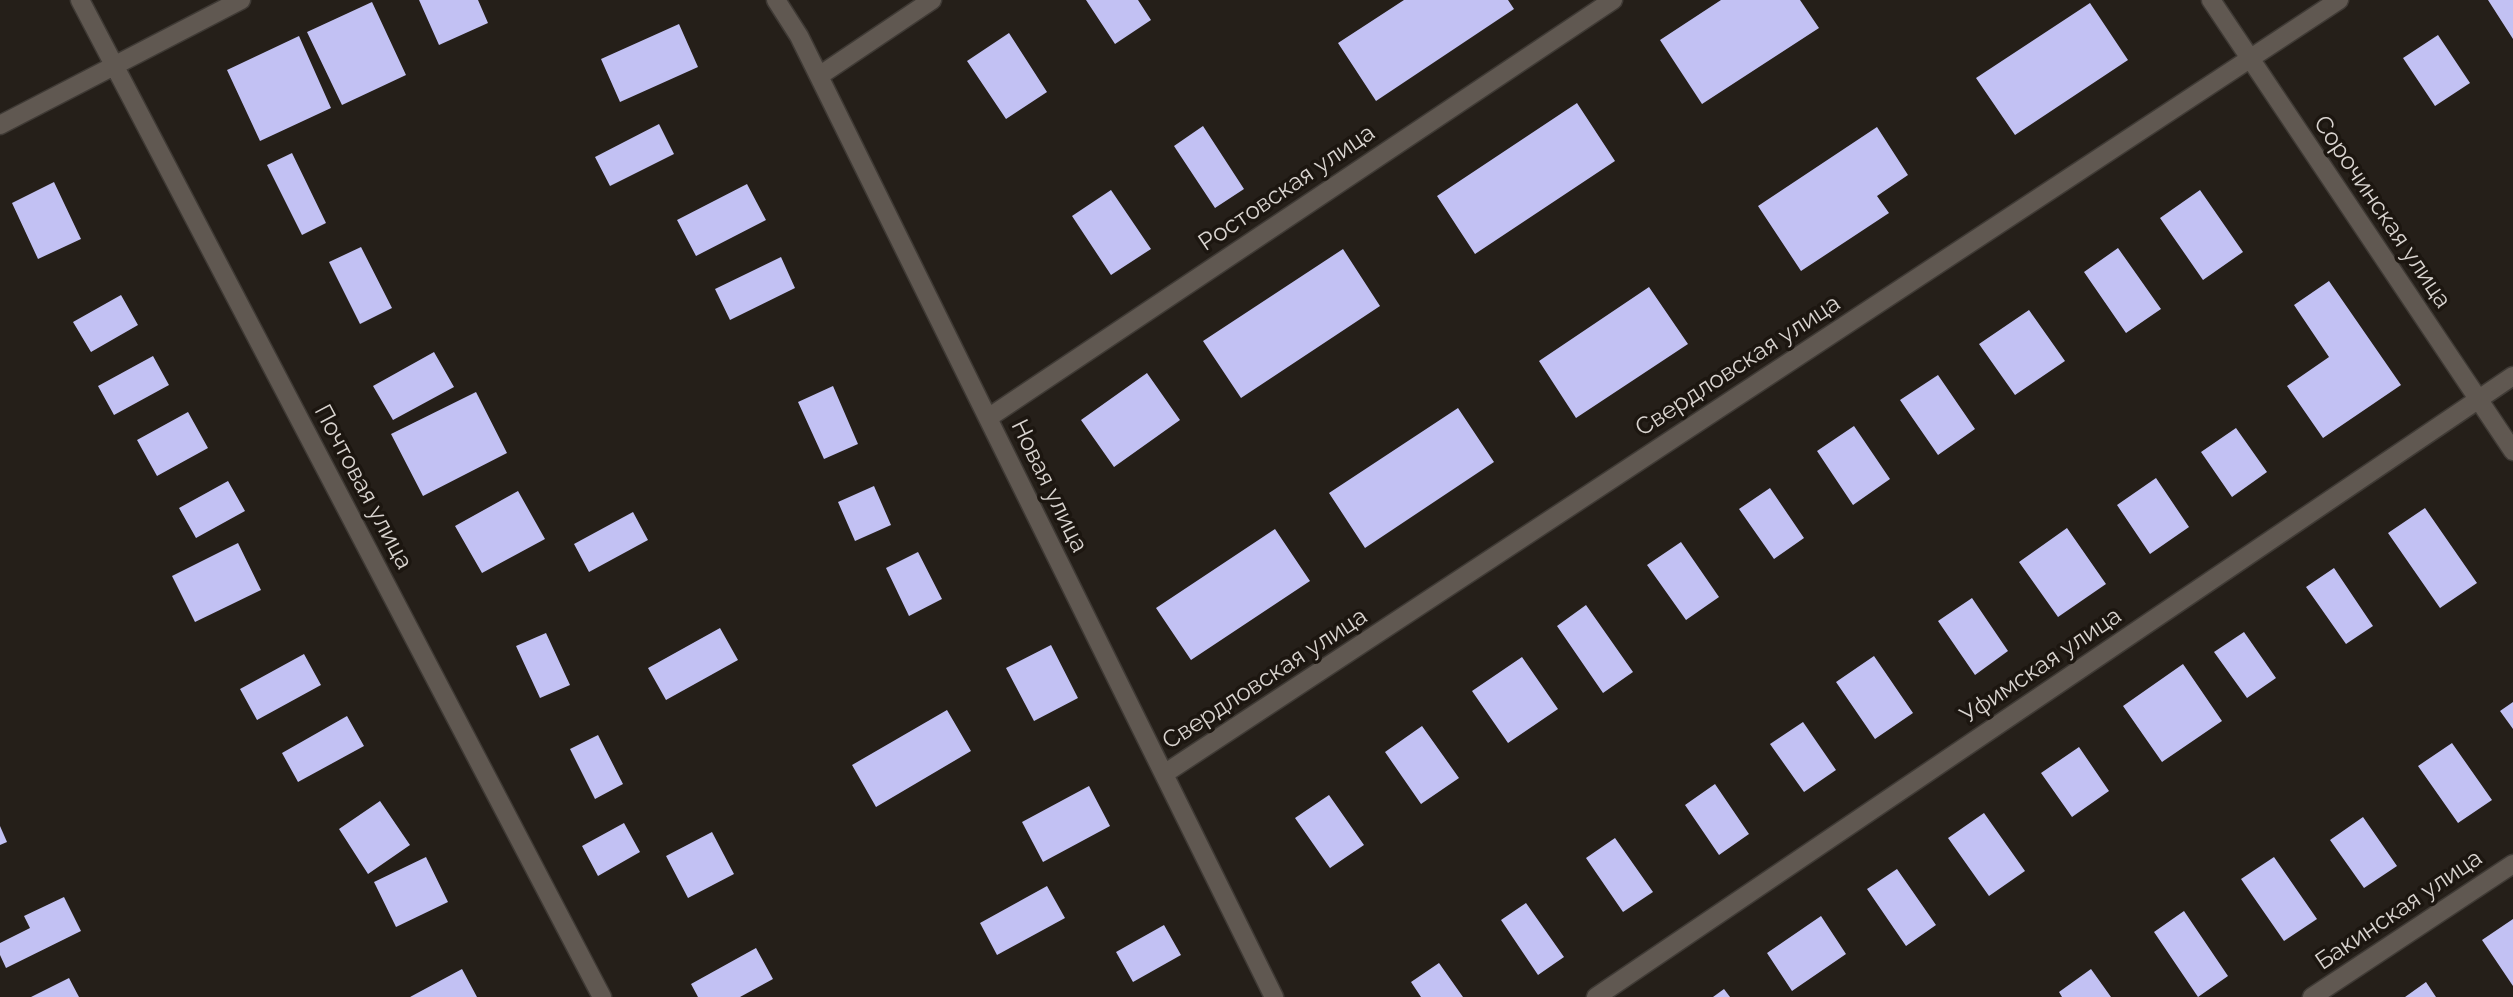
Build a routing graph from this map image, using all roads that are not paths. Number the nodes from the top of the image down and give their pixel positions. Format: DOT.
graph roads {
  1 [pos="80,0"];
  2 [pos="241,0"];
  3 [pos="776,0"];
  4 [pos="932,0"];
  5 [pos="1614,0"];
  6 [pos="2211,0"];
  7 [pos="2339,0"];
  8 [pos="2250,58"];
  9 [pos="115,65"];
  10 [pos="819,76"];
  11 [pos="0,125"];
  12 [pos="2513,376"];
  13 [pos="2479,400"];
  14 [pos="988,418"];
  15 [pos="2513,451"];
  16 [pos="1164,774"];
  17 [pos="2513,864"];
  18 [pos="602,997"];
  19 [pos="1274,997"];
  20 [pos="1596,997"];
  21 [pos="2312,997"];
  1 -- 9 [label="street, Почтовая улица"];
  2 -- 9 [label="street"];
  3 -- 10 [label="street, Новая улица"];
  4 -- 10 [label="street"];
  5 -- 14 [label="street, Ростовская улица"];
  6 -- 8 [label="street, Сорочинская улица"];
  7 -- 8 [label="street, Свердловская улица"];
  8 -- 13 [label="street, Сорочинская улица"];
  8 -- 16 [label="street, Свердловская улица"];
  9 -- 11 [label="street"];
  9 -- 18 [label="street, Почтовая улица"];
  10 -- 14 [label="street, Новая улица"];
  12 -- 13 [label="street, Уфимская улица"];
  13 -- 15 [label="street, Сорочинская улица"];
  13 -- 20 [label="street, Уфимская улица"];
  14 -- 16 [label="street, Новая улица"];
  16 -- 19 [label="street, Новая улица"];
  17 -- 21 [label="street, Бакинская улица"];
}
